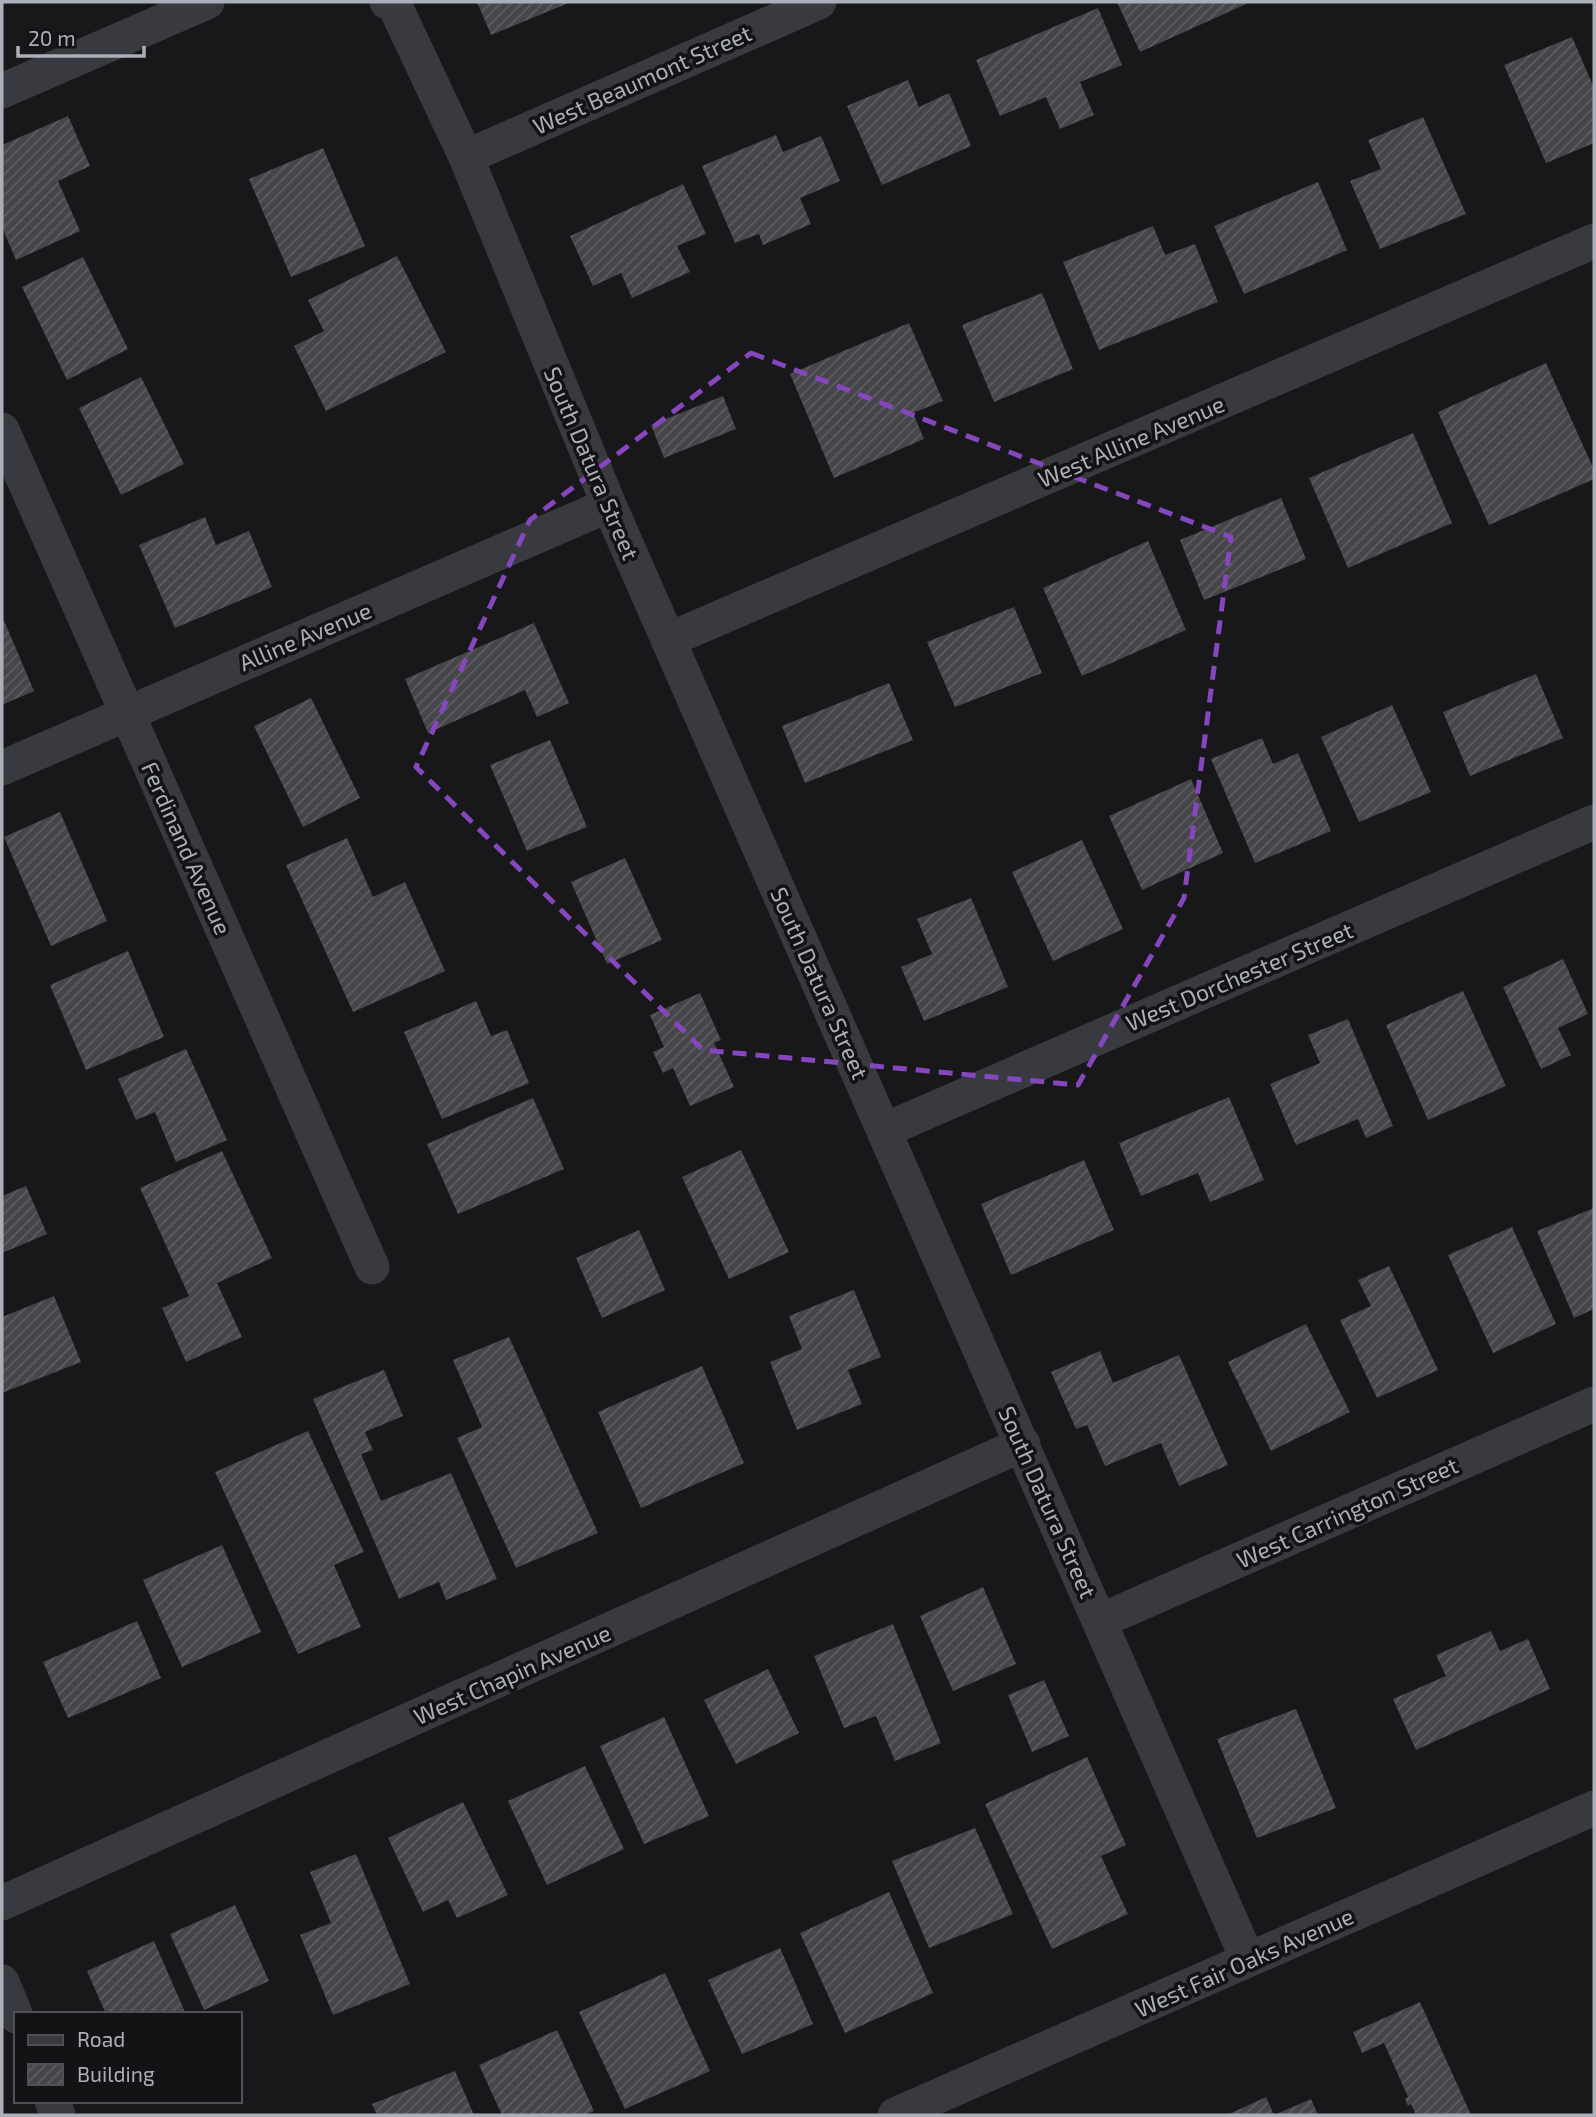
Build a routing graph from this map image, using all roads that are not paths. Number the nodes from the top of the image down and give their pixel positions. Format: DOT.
graph roads {
  1 [pos="207,2"];
  2 [pos="819,2"];
  3 [pos="390,3"];
  4 [pos="2,91"];
  5 [pos="466,157"];
  6 [pos="1594,242"];
  7 [pos="2,430"];
  8 [pos="609,505"];
  9 [pos="668,640"];
  10 [pos="127,713"];
  11 [pos="2,768"];
  12 [pos="1594,822"];
  13 [pos="885,1130"];
  14 [pos="372,1267"];
  15 [pos="1594,1404"];
  16 [pos="1023,1444"];
  17 [pos="1100,1621"];
  18 [pos="1594,1808"];
  19 [pos="2,1903"];
  20 [pos="1248,1960"];
  21 [pos="2,1982"];
  22 [pos="14,2012"];
  23 [pos="895,2115"];
  1 -- 4 [label="street"];
  2 -- 5 [label="street, West Beaumont Street"];
  3 -- 5 [label="street, South Datura Street"];
  5 -- 8 [label="street, South Datura Street"];
  6 -- 9 [label="street, West Alline Avenue"];
  7 -- 10 [label="street, Ferdinand Avenue"];
  8 -- 9 [label="street, South Datura Street"];
  8 -- 10 [label="street, Alline Avenue"];
  9 -- 13 [label="street, South Datura Street"];
  10 -- 11 [label="street, Alline Avenue"];
  10 -- 14 [label="street, Ferdinand Avenue"];
  12 -- 13 [label="street, West Dorchester Street"];
  13 -- 16 [label="street, South Datura Street"];
  15 -- 17 [label="street, West Carrington Street"];
  16 -- 17 [label="street, South Datura Street"];
  16 -- 19 [label="street, West Chapin Avenue"];
  17 -- 20 [label="street, South Datura Street"];
  18 -- 20 [label="street, West Fair Oaks Avenue"];
  20 -- 23 [label="street, West Fair Oaks Avenue"];
  21 -- 22 [label="street"];
}
